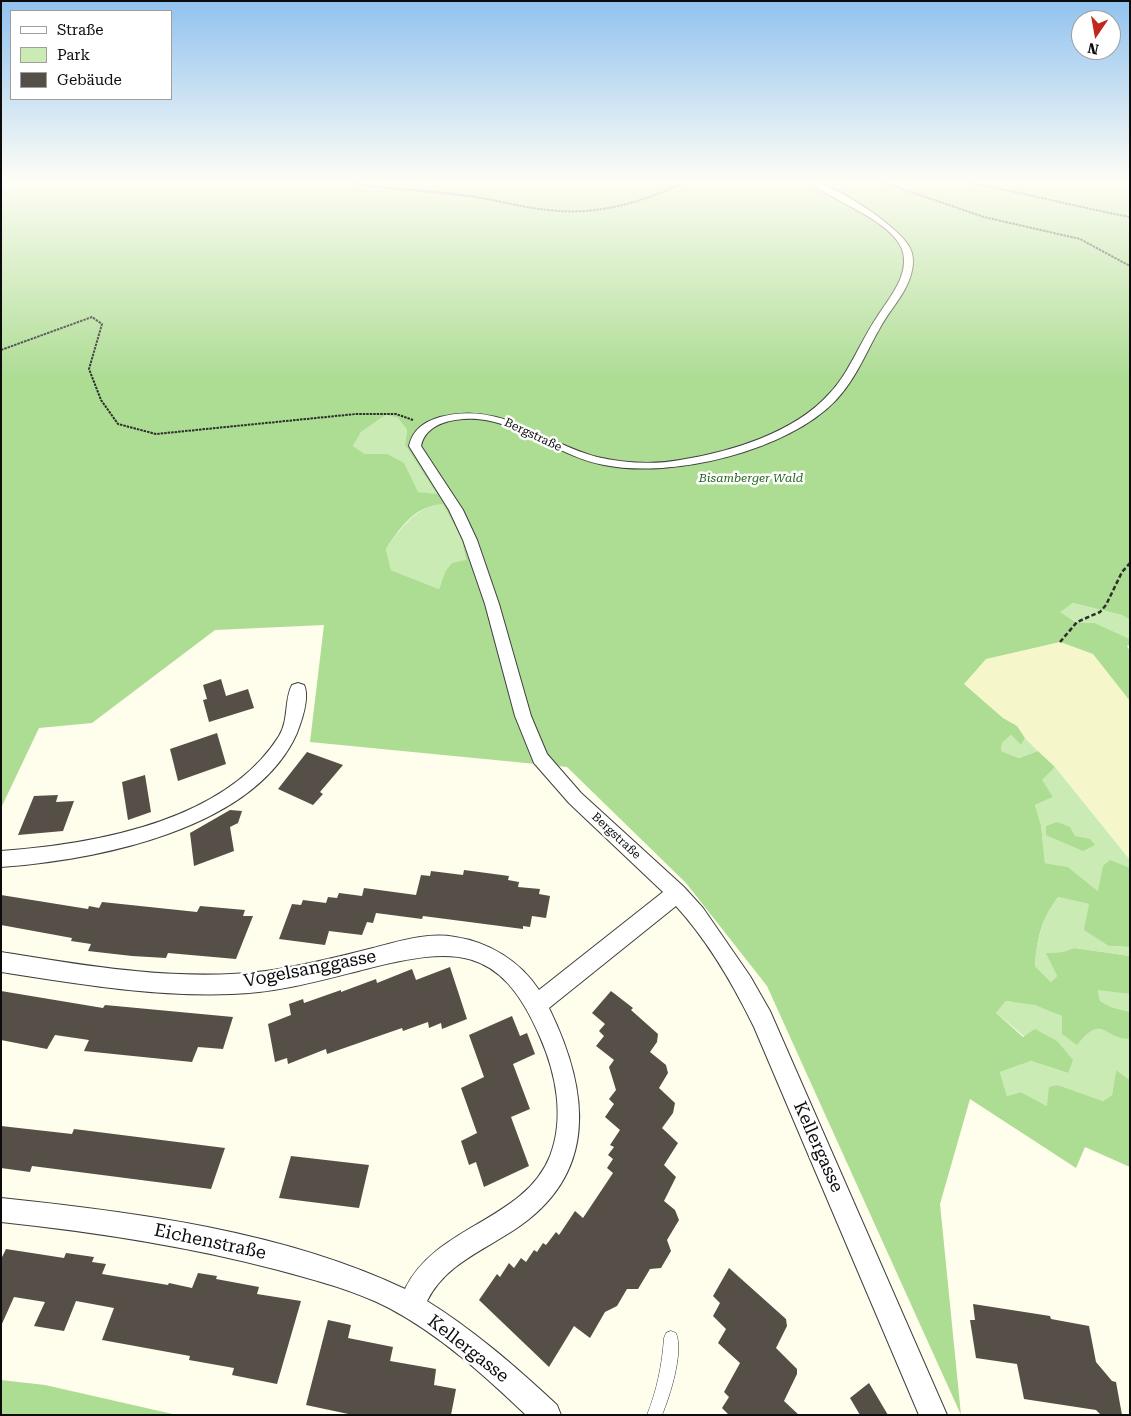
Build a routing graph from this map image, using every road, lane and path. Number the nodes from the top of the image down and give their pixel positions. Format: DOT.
graph roads {
  1 [pos="905,247"];
  2 [pos="1095,247"];
  3 [pos="1130,266"];
  4 [pos="1,350"];
  5 [pos="421,430"];
  6 [pos="1130,563"];
  7 [pos="1060,642"];
  8 [pos="298,689"];
  9 [pos="1,859"];
  10 [pos="677,893"];
  11 [pos="1,962"];
  12 [pos="537,1005"];
  13 [pos="1,1210"];
  14 [pos="410,1306"];
  15 [pos="671,1338"];
  16 [pos="547,1415"];
  17 [pos="654,1415"];
  18 [pos="933,1415"];
  1 -- 5 [label="street, Bergstraße"];
  2 -- 3 [label="path"];
  4 -- 5 [label="path"];
  5 -- 10 [label="street, Bergstraße"];
  6 -- 7 [label="path"];
  8 -- 9 [label="street"];
  10 -- 12 [label="street"];
  10 -- 18 [label="street, Kellergasse"];
  11 -- 12 [label="street, Vogelsanggasse"];
  12 -- 14 [label="street, Vogelsanggasse"];
  13 -- 14 [label="street, Eichenstraße"];
  14 -- 16 [label="street, Kellergasse"];
  15 -- 17 [label="lane"];
}
